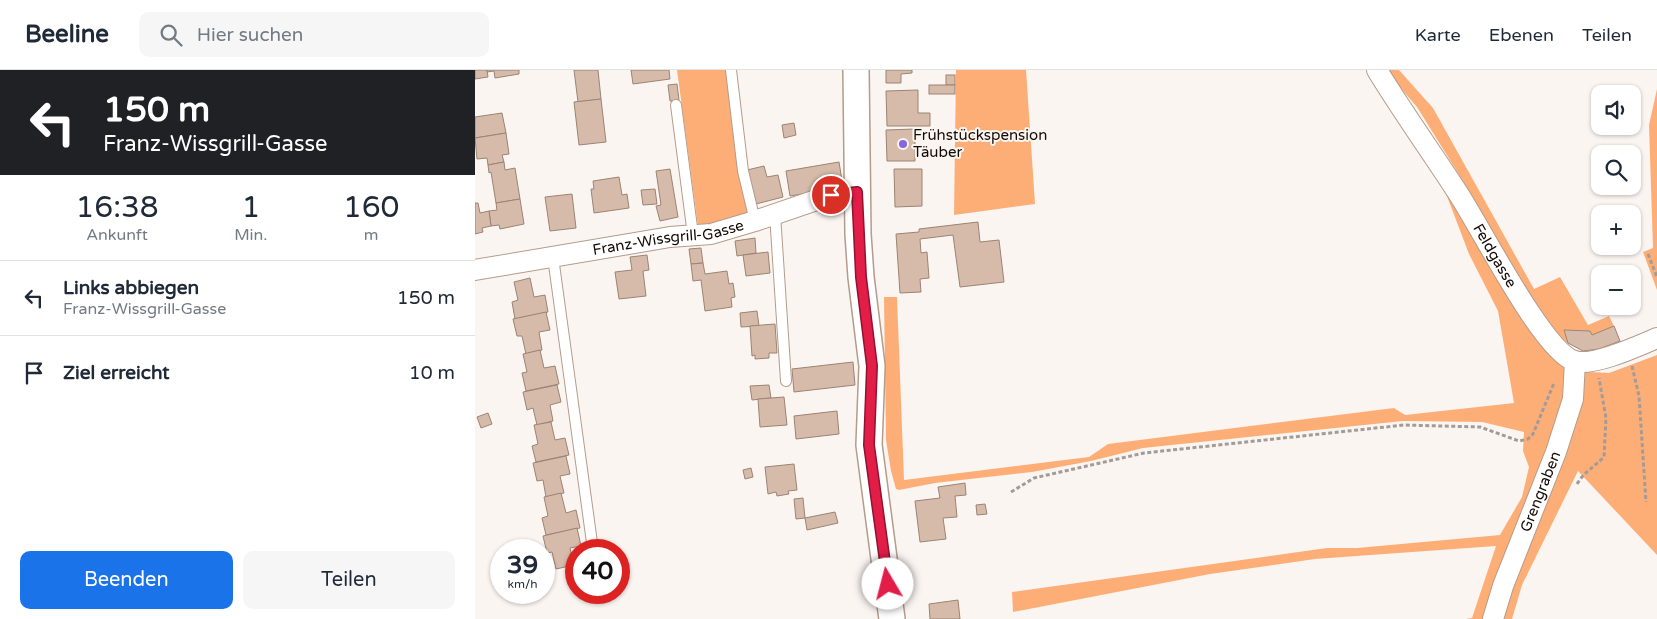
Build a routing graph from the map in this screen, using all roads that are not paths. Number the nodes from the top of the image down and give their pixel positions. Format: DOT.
graph roads {
  1 [pos="731,70"];
  2 [pos="856,70"];
  3 [pos="1377,70"];
  4 [pos="676,105"];
  5 [pos="857,192"];
  6 [pos="775,214"];
  7 [pos="755,222"];
  8 [pos="693,235"];
  9 [pos="553,257"];
  10 [pos="475,270"];
  11 [pos="1657,338"];
  12 [pos="1577,358"];
  13 [pos="786,381"];
  14 [pos="591,539"];
  15 [pos="892,619"];
  16 [pos="1493,619"];
  1 -- 7 [label="lane"];
  2 -- 5 [label="street"];
  3 -- 12 [label="street, Feldgasse"];
  4 -- 8 [label="lane"];
  5 -- 6 [label="street, Franz-Wissgrill-Gasse"];
  5 -- 15 [label="street"];
  6 -- 7 [label="street, Franz-Wissgrill-Gasse"];
  6 -- 13 [label="lane"];
  7 -- 8 [label="street, Franz-Wissgrill-Gasse"];
  8 -- 9 [label="street, Franz-Wissgrill-Gasse"];
  9 -- 10 [label="street, Franz-Wissgrill-Gasse"];
  9 -- 14 [label="lane"];
  11 -- 12 [label="street"];
  12 -- 16 [label="street, Grengraben"];
}
